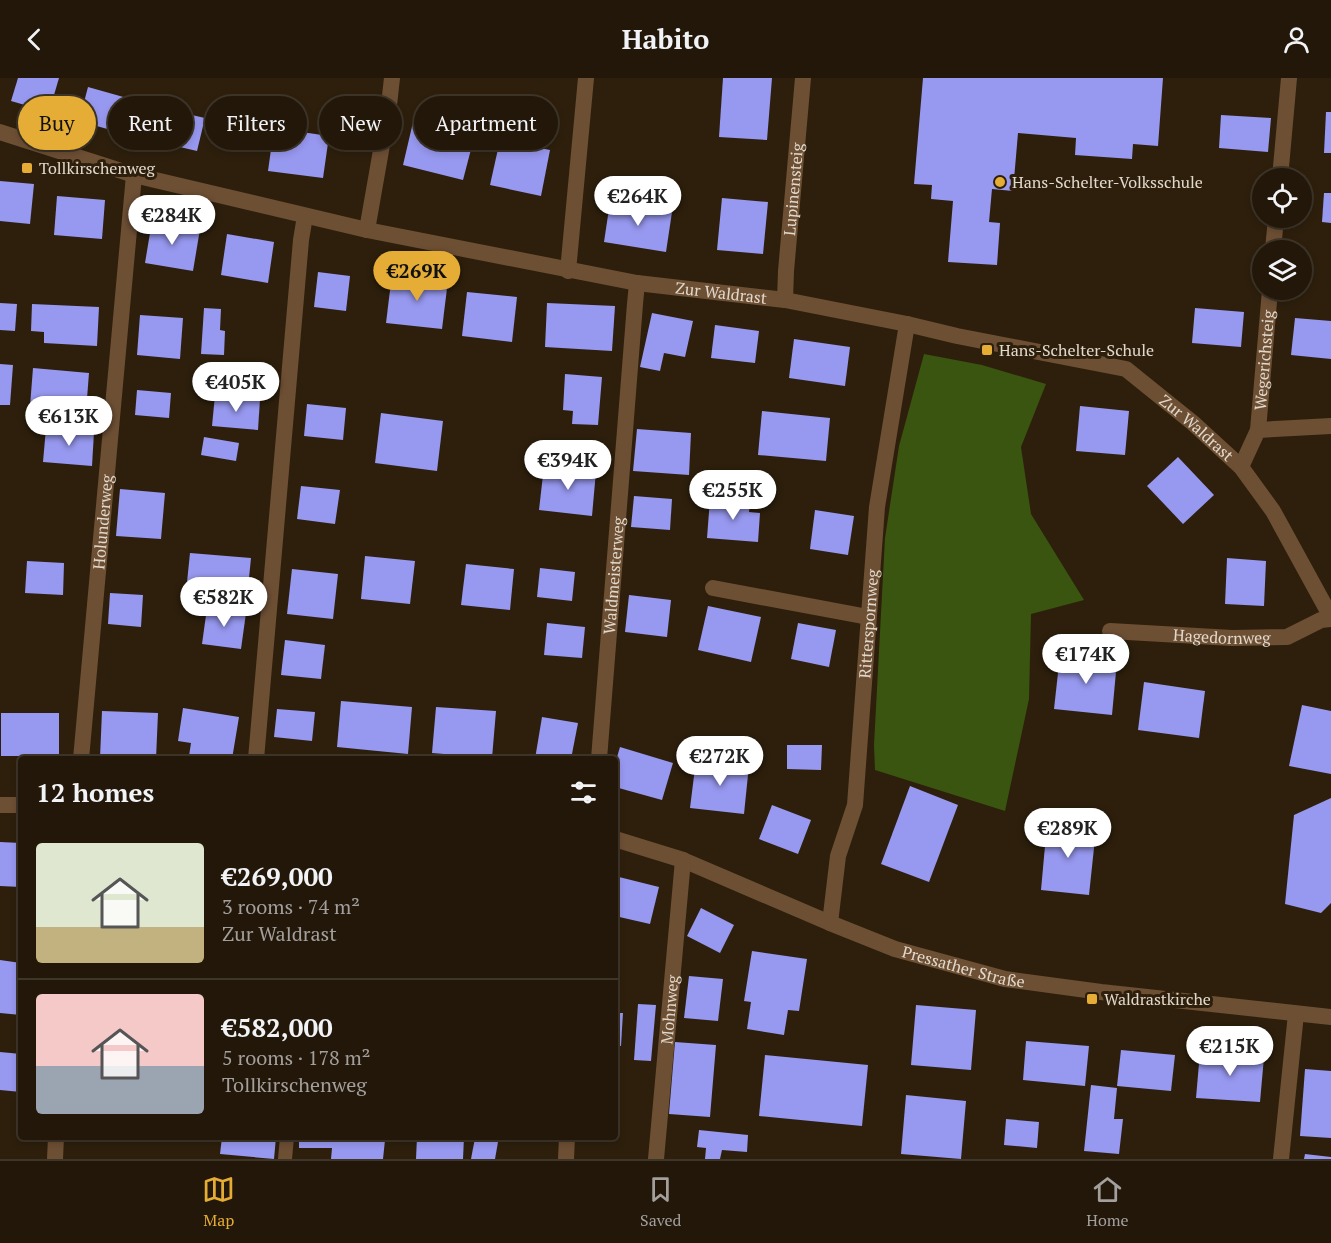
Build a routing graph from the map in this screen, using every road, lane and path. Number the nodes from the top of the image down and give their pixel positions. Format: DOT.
graph roads {
  1 [pos="392,78"];
  2 [pos="586,78"];
  3 [pos="803,78"];
  4 [pos="1289,78"];
  5 [pos="0,132"];
  6 [pos="1281,168"];
  7 [pos="134,175"];
  8 [pos="305,216"];
  9 [pos="367,230"];
  10 [pos="568,271"];
  11 [pos="637,284"];
  12 [pos="785,300"];
  13 [pos="1269,300"];
  14 [pos="907,324"];
  15 [pos="1331,426"];
  16 [pos="1258,430"];
  17 [pos="1241,467"];
  18 [pos="713,588"];
  19 [pos="868,617"];
  20 [pos="1331,618"];
  21 [pos="1110,631"];
  22 [pos="81,756"];
  23 [pos="256,756"];
  24 [pos="599,756"];
  25 [pos="0,805"];
  26 [pos="18,805"];
  27 [pos="618,839"];
  28 [pos="684,860"];
  29 [pos="830,923"];
  30 [pos="1296,1014"];
  31 [pos="1331,1017"];
  32 [pos="56,1140"];
  33 [pos="288,1140"];
  34 [pos="567,1140"];
  35 [pos="55,1159"];
  36 [pos="285,1159"];
  37 [pos="566,1159"];
  38 [pos="656,1159"];
  39 [pos="1281,1159"];
  1 -- 9 [label="street"];
  2 -- 10 [label="street"];
  3 -- 12 [label="street, Lupinensteig"];
  4 -- 6 [label="street"];
  5 -- 7 [label="street, Zur Waldrast"];
  7 -- 8 [label="street, Zur Waldrast"];
  7 -- 22 [label="street, Holunderweg"];
  8 -- 9 [label="street, Zur Waldrast"];
  8 -- 23 [label="street"];
  9 -- 10 [label="street, Zur Waldrast"];
  10 -- 11 [label="street, Zur Waldrast"];
  11 -- 12 [label="street, Zur Waldrast"];
  11 -- 24 [label="street, Waldmeisterweg"];
  12 -- 14 [label="street, Zur Waldrast"];
  13 -- 16 [label="street, Wegerichsteig"];
  14 -- 17 [label="street, Zur Waldrast"];
  14 -- 19 [label="street, Ritterspornweg"];
  15 -- 16 [label="street"];
  16 -- 17 [label="street, Wegerichsteig"];
  17 -- 20 [label="street, Zur Waldrast"];
  18 -- 19 [label="street"];
  19 -- 29 [label="street, Ritterspornweg"];
  20 -- 21 [label="street, Hagedornweg"];
  25 -- 26 [label="street"];
  27 -- 28 [label="street, Pressather Straße"];
  28 -- 29 [label="street, Pressather Straße"];
  28 -- 38 [label="street, Mohnweg"];
  29 -- 30 [label="street, Pressather Straße"];
  30 -- 31 [label="street, Pressather Straße"];
  30 -- 39 [label="street"];
  32 -- 35 [label="street"];
  33 -- 36 [label="lane"];
  34 -- 37 [label="street"];
}
